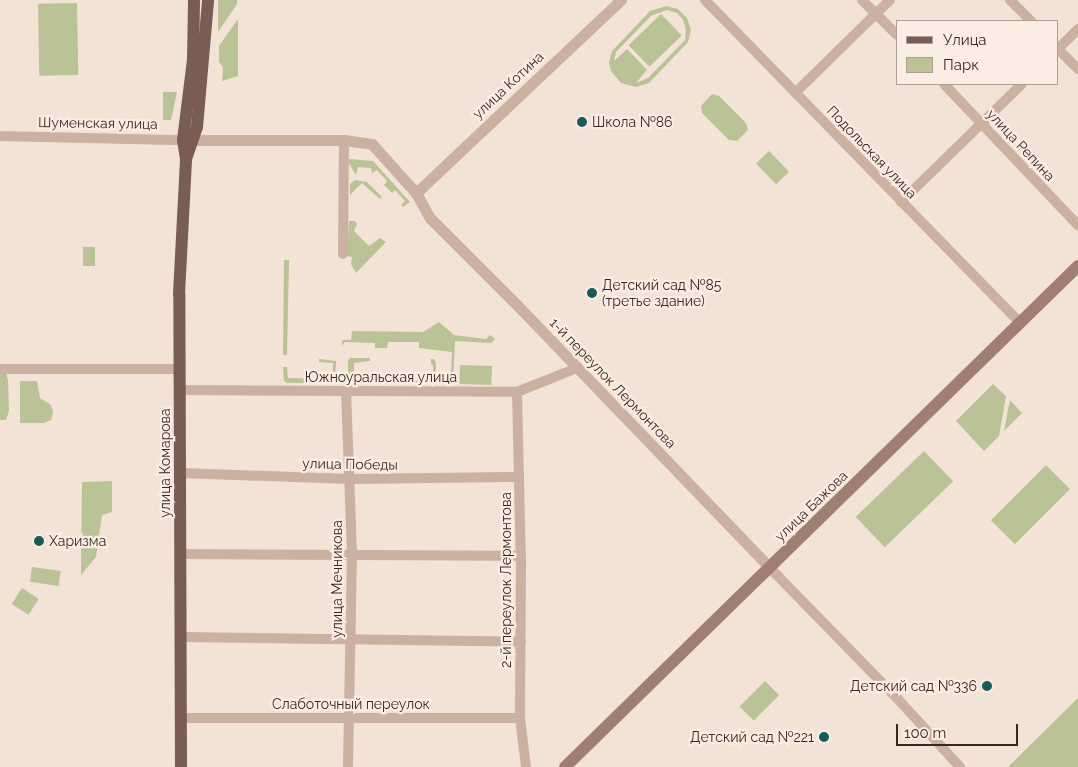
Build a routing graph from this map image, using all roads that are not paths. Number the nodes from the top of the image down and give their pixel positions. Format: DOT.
graph roads {
  1 [pos="194,0"];
  2 [pos="208,0"];
  3 [pos="621,0"];
  4 [pos="704,0"];
  5 [pos="862,0"];
  6 [pos="890,0"];
  7 [pos="1010,0"];
  8 [pos="876,14"];
  9 [pos="1030,20"];
  10 [pos="1078,29"];
  11 [pos="896,34"];
  12 [pos="1058,48"];
  13 [pos="1058,50"];
  14 [pos="1078,69"];
  15 [pos="945,85"];
  16 [pos="1021,85"];
  17 [pos="795,93"];
  18 [pos="982,123"];
  19 [pos="0,136"];
  20 [pos="189,140"];
  21 [pos="344,140"];
  22 [pos="416,193"];
  23 [pos="901,202"];
  24 [pos="1078,225"];
  25 [pos="343,254"];
  26 [pos="1078,266"];
  27 [pos="1020,323"];
  28 [pos="577,368"];
  29 [pos="0,369"];
  30 [pos="180,369"];
  31 [pos="180,390"];
  32 [pos="346,390"];
  33 [pos="517,392"];
  34 [pos="180,473"];
  35 [pos="519,477"];
  36 [pos="350,479"];
  37 [pos="180,554"];
  38 [pos="352,555"];
  39 [pos="521,556"];
  40 [pos="769,567"];
  41 [pos="181,637"];
  42 [pos="350,640"];
  43 [pos="521,642"];
  44 [pos="181,718"];
  45 [pos="520,718"];
  46 [pos="349,719"];
  47 [pos="181,767"];
  48 [pos="348,767"];
  49 [pos="526,767"];
  50 [pos="565,767"];
  51 [pos="960,767"];
  1 -- 20 [label="main road, улица Комарова"];
  2 -- 20 [label="main road, улица Комарова"];
  3 -- 22 [label="street, улица Котина"];
  4 -- 17 [label="street, Подольская улица"];
  5 -- 8 [label="street"];
  6 -- 8 [label="street"];
  7 -- 9 [label="street"];
  8 -- 11 [label="street"];
  8 -- 17 [label="street"];
  10 -- 12 [label="street"];
  13 -- 14 [label="street"];
  15 -- 18 [label="street, улица Репина"];
  16 -- 18 [label="street"];
  17 -- 23 [label="street, Подольская улица"];
  18 -- 23 [label="street"];
  18 -- 24 [label="street, улица Репина"];
  19 -- 20 [label="street, Шуменская улица"];
  20 -- 21 [label="street, 1-й переулок Лермонтова"];
  20 -- 30 [label="main road, улица Комарова"];
  21 -- 22 [label="street, 1-й переулок Лермонтова"];
  21 -- 25 [label="street"];
  22 -- 28 [label="street, 1-й переулок Лермонтова"];
  23 -- 27 [label="street, Подольская улица"];
  26 -- 27 [label="main road, улица Бажова"];
  27 -- 40 [label="main road, улица Бажова"];
  28 -- 33 [label="street, Южноуральская улица"];
  28 -- 40 [label="street, 1-й переулок Лермонтова"];
  29 -- 30 [label="street"];
  30 -- 31 [label="main road, улица Комарова"];
  31 -- 32 [label="street, Южноуральская улица"];
  31 -- 34 [label="main road, улица Комарова"];
  32 -- 33 [label="street, Южноуральская улица"];
  32 -- 36 [label="street, улица Мечникова"];
  33 -- 35 [label="street, 2-й переулок Лермонтова"];
  34 -- 36 [label="street, улица Победы"];
  34 -- 37 [label="main road, улица Комарова"];
  35 -- 36 [label="street, улица Победы"];
  35 -- 39 [label="street, 2-й переулок Лермонтова"];
  36 -- 38 [label="street, улица Мечникова"];
  37 -- 38 [label="street"];
  37 -- 41 [label="main road, улица Комарова"];
  38 -- 39 [label="street"];
  38 -- 42 [label="street, улица Мечникова"];
  39 -- 43 [label="street, 2-й переулок Лермонтова"];
  40 -- 50 [label="main road, улица Бажова"];
  40 -- 51 [label="street, 1-й переулок Лермонтова"];
  41 -- 42 [label="street"];
  41 -- 44 [label="main road, улица Комарова"];
  42 -- 43 [label="street"];
  42 -- 46 [label="street, улица Мечникова"];
  43 -- 45 [label="street, 2-й переулок Лермонтова"];
  44 -- 46 [label="street, Слаботочный переулок"];
  44 -- 47 [label="main road, улица Комарова"];
  45 -- 46 [label="street, Слаботочный переулок"];
  45 -- 49 [label="street, 2-й переулок Лермонтова"];
  46 -- 48 [label="street, улица Мечникова"];
}
